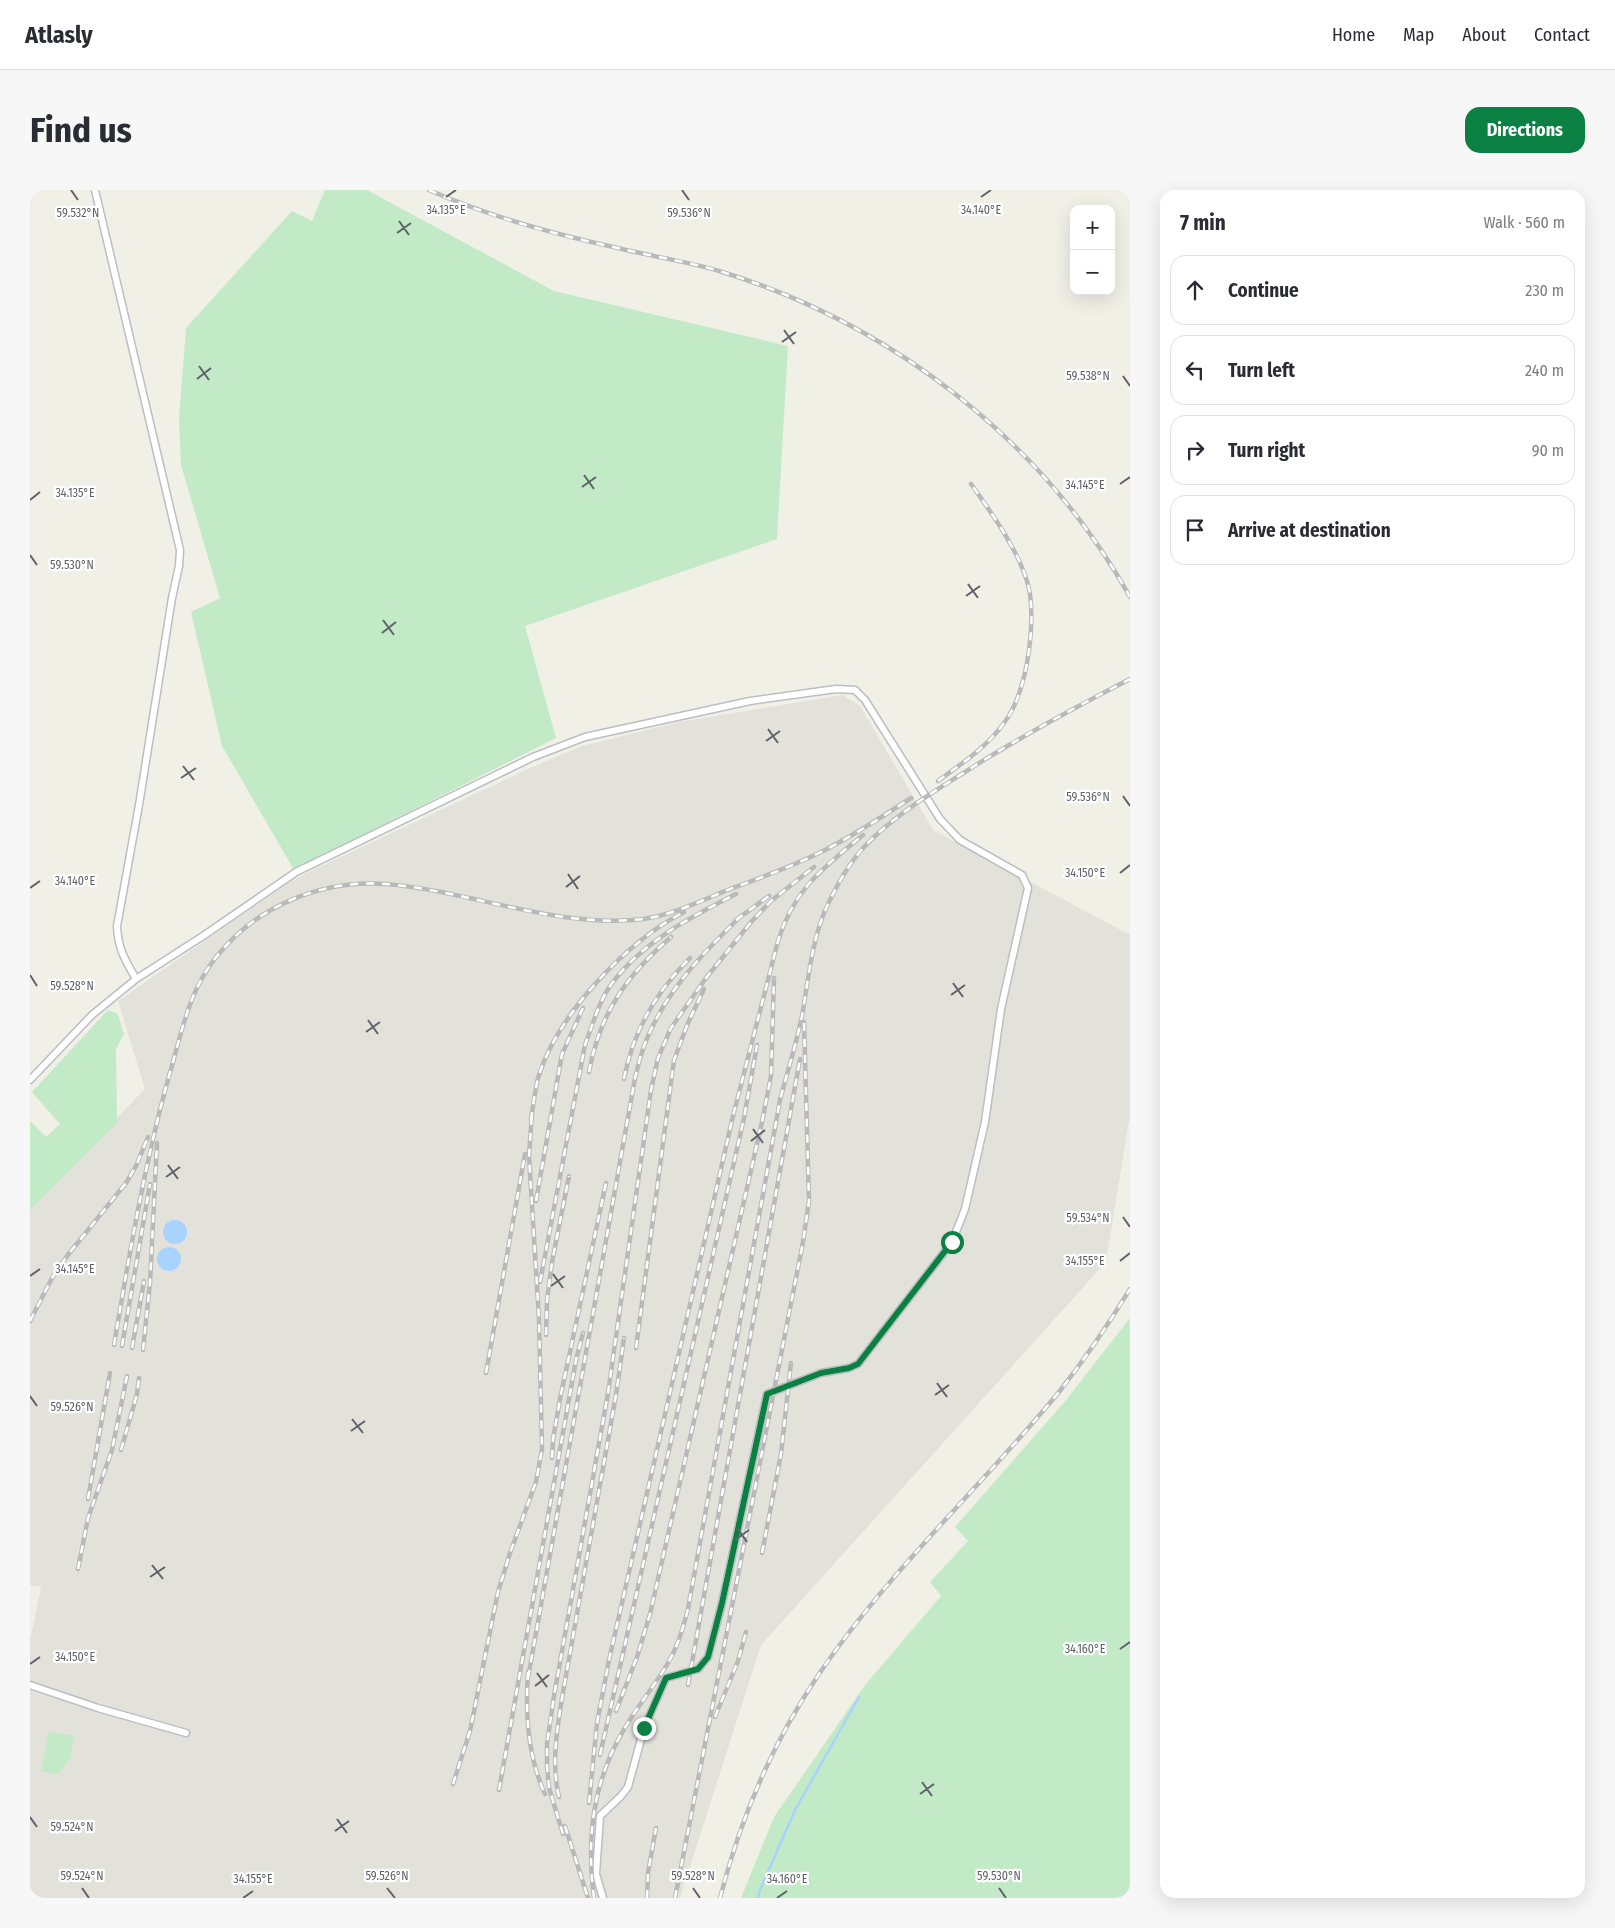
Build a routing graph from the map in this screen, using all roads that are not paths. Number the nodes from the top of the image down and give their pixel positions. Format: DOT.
graph roads {
  1 [pos="95,190"];
  2 [pos="136,980"];
  3 [pos="30,1080"];
  4 [pos="30,1686"];
  5 [pos="186,1733"];
  6 [pos="603,1898"];
  1 -- 2 [label="street"];
  2 -- 3 [label="street"];
  2 -- 6 [label="street"];
  4 -- 5 [label="street"];
}
